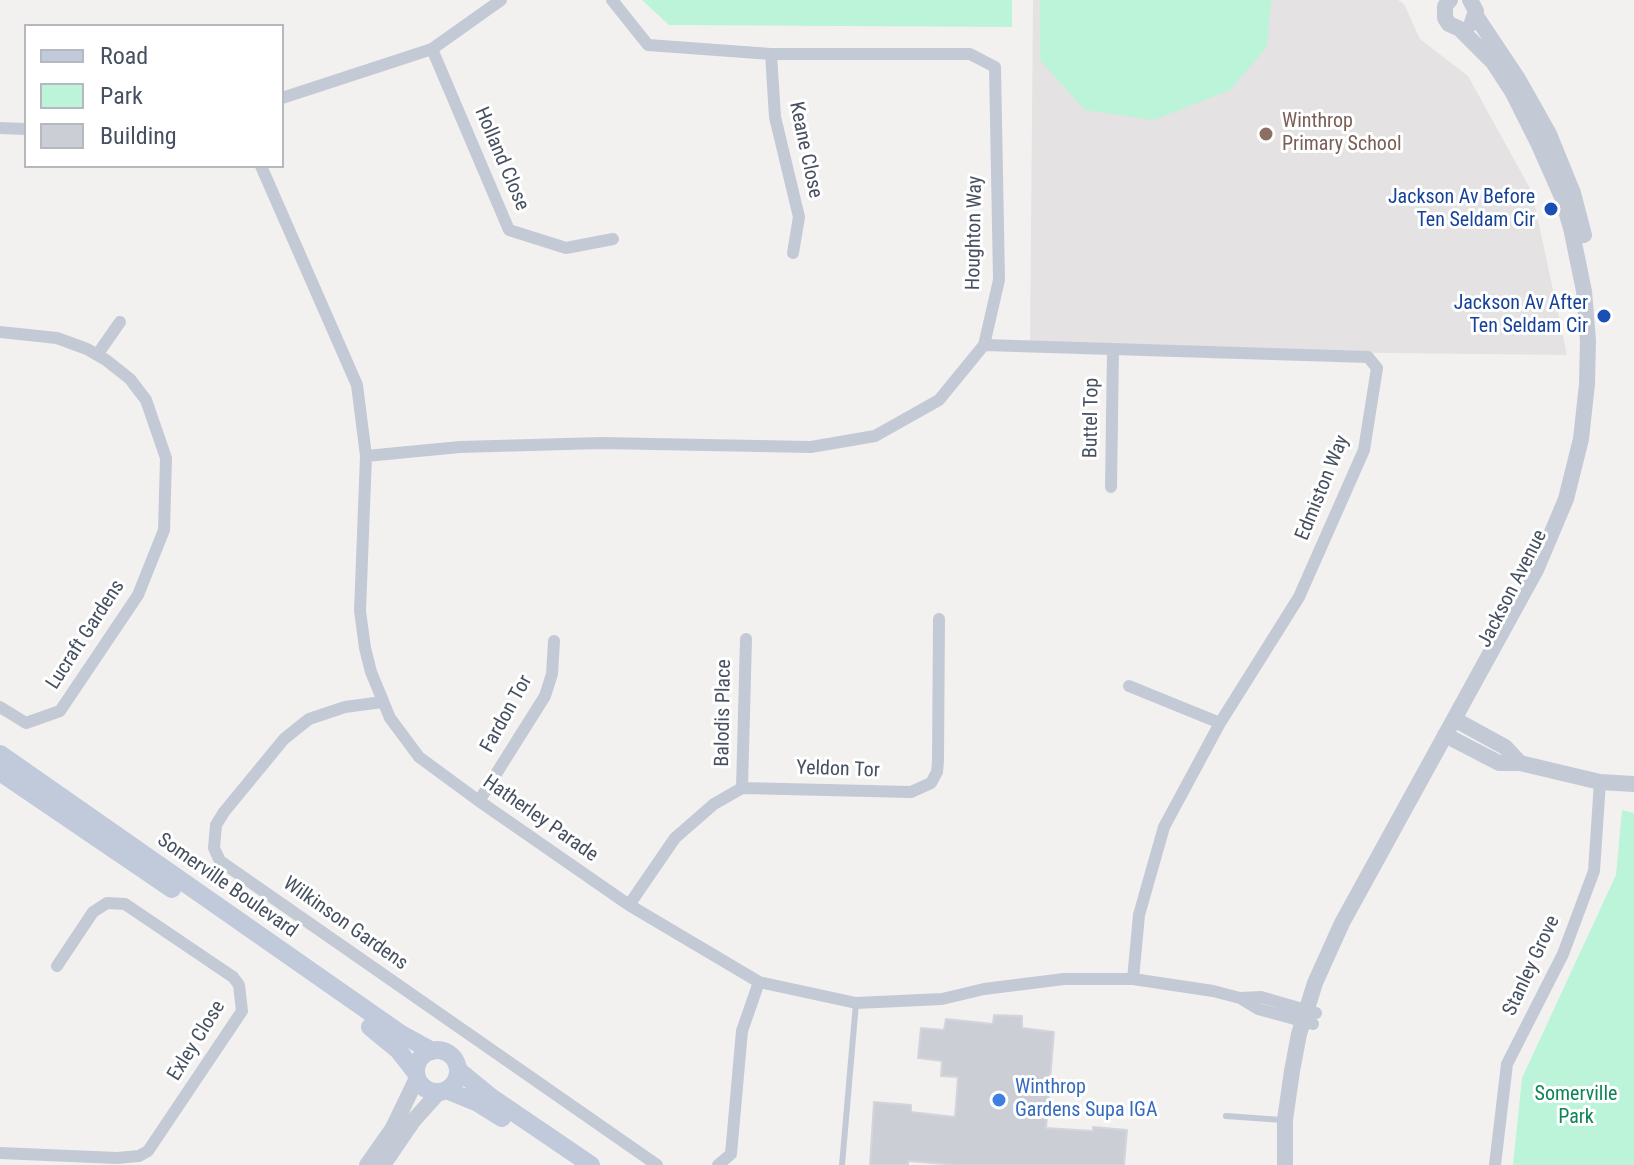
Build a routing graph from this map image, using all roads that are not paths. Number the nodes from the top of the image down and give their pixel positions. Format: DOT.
graph roads {
  1 [pos="501,0"];
  2 [pos="612,0"];
  3 [pos="1435,0"];
  4 [pos="1450,0"];
  5 [pos="1477,7"];
  6 [pos="1445,18"];
  7 [pos="1460,29"];
  8 [pos="432,49"];
  9 [pos="771,54"];
  10 [pos="284,97"];
  11 [pos="0,128"];
  12 [pos="24,129"];
  13 [pos="262,168"];
  14 [pos="613,239"];
  15 [pos="793,253"];
  16 [pos="120,322"];
  17 [pos="0,332"];
  18 [pos="984,345"];
  19 [pos="1113,350"];
  20 [pos="97,355"];
  21 [pos="366,456"];
  22 [pos="1111,487"];
  23 [pos="939,619"];
  24 [pos="746,639"];
  25 [pos="554,641"];
  26 [pos="1129,686"];
  27 [pos="382,702"];
  28 [pos="0,707"];
  29 [pos="1459,722"];
  30 [pos="1220,723"];
  31 [pos="1450,738"];
  32 [pos="0,754"];
  33 [pos="1520,763"];
  34 [pos="0,772"];
  35 [pos="1600,782"];
  36 [pos="1634,784"];
  37 [pos="742,788"];
  38 [pos="479,801"];
  39 [pos="629,905"];
  40 [pos="57,966"];
  41 [pos="1133,979"];
  42 [pos="759,982"];
  43 [pos="856,1003"];
  44 [pos="1309,1017"];
  45 [pos="432,1051"];
  46 [pos="458,1070"];
  47 [pos="416,1075"];
  48 [pos="442,1091"];
  49 [pos="1226,1116"];
  50 [pos="1285,1120"];
  51 [pos="0,1153"];
  52 [pos="367,1165"];
  53 [pos="383,1165"];
  54 [pos="570,1165"];
  55 [pos="591,1165"];
  56 [pos="657,1165"];
  57 [pos="718,1165"];
  58 [pos="842,1165"];
  59 [pos="1285,1165"];
  60 [pos="1295,1165"];
  61 [pos="1495,1165"];
  1 -- 8 [label="street"];
  2 -- 9 [label="street, Houghton Way"];
  3 -- 6 [label="street"];
  4 -- 6 [label="street"];
  5 -- 7 [label="street"];
  5 -- 29 [label="street, Jackson Avenue"];
  6 -- 7 [label="street, Jackson Avenue"];
  7 -- 29 [label="street, Jackson Avenue"];
  8 -- 10 [label="street"];
  8 -- 14 [label="street, Holland Close"];
  9 -- 15 [label="street, Keane Close"];
  9 -- 18 [label="street, Houghton Way"];
  11 -- 12 [label="street"];
  13 -- 21 [label="street, Hatherley Parade"];
  16 -- 20 [label="street"];
  17 -- 20 [label="street, Lucraft Gardens"];
  18 -- 19 [label="street, Edmiston Way"];
  18 -- 21 [label="street, Houghton Way"];
  19 -- 22 [label="street, Buttel Top"];
  19 -- 30 [label="street, Edmiston Way"];
  20 -- 28 [label="street, Lucraft Gardens"];
  21 -- 27 [label="street, Hatherley Parade"];
  23 -- 37 [label="street, Yeldon Tor"];
  24 -- 37 [label="street, Balodis Place"];
  25 -- 38 [label="street, Fardon Tor"];
  26 -- 30 [label="street"];
  27 -- 38 [label="street, Hatherley Parade"];
  27 -- 56 [label="street, Wilkinson Gardens"];
  29 -- 31 [label="street, Jackson Avenue"];
  29 -- 33 [label="street"];
  30 -- 41 [label="street, Edmiston Way"];
  31 -- 33 [label="street"];
  31 -- 44 [label="street, Jackson Avenue"];
  32 -- 45 [label="main road, Somerville Boulevard"];
  33 -- 35 [label="street"];
  34 -- 47 [label="main road, Somerville Boulevard"];
  35 -- 36 [label="street"];
  35 -- 61 [label="street, Stanley Grove"];
  37 -- 39 [label="street"];
  38 -- 39 [label="street, Hatherley Parade"];
  39 -- 42 [label="street, Hatherley Parade"];
  40 -- 51 [label="street, Exley Close"];
  41 -- 43 [label="street, Hatherley Parade"];
  41 -- 44 [label="street, Hatherley Parade"];
  42 -- 43 [label="street, Hatherley Parade"];
  42 -- 57 [label="street"];
  43 -- 58 [label="lane"];
  44 -- 50 [label="street, Jackson Avenue"];
  44 -- 60 [label="street, Jackson Avenue"];
  45 -- 46 [label="main road"];
  45 -- 47 [label="main road"];
  46 -- 48 [label="main road"];
  46 -- 55 [label="main road"];
  47 -- 48 [label="main road"];
  47 -- 52 [label="street"];
  48 -- 53 [label="street"];
  48 -- 54 [label="main road"];
  49 -- 50 [label="lane"];
  50 -- 59 [label="street, Jackson Avenue"];
}
